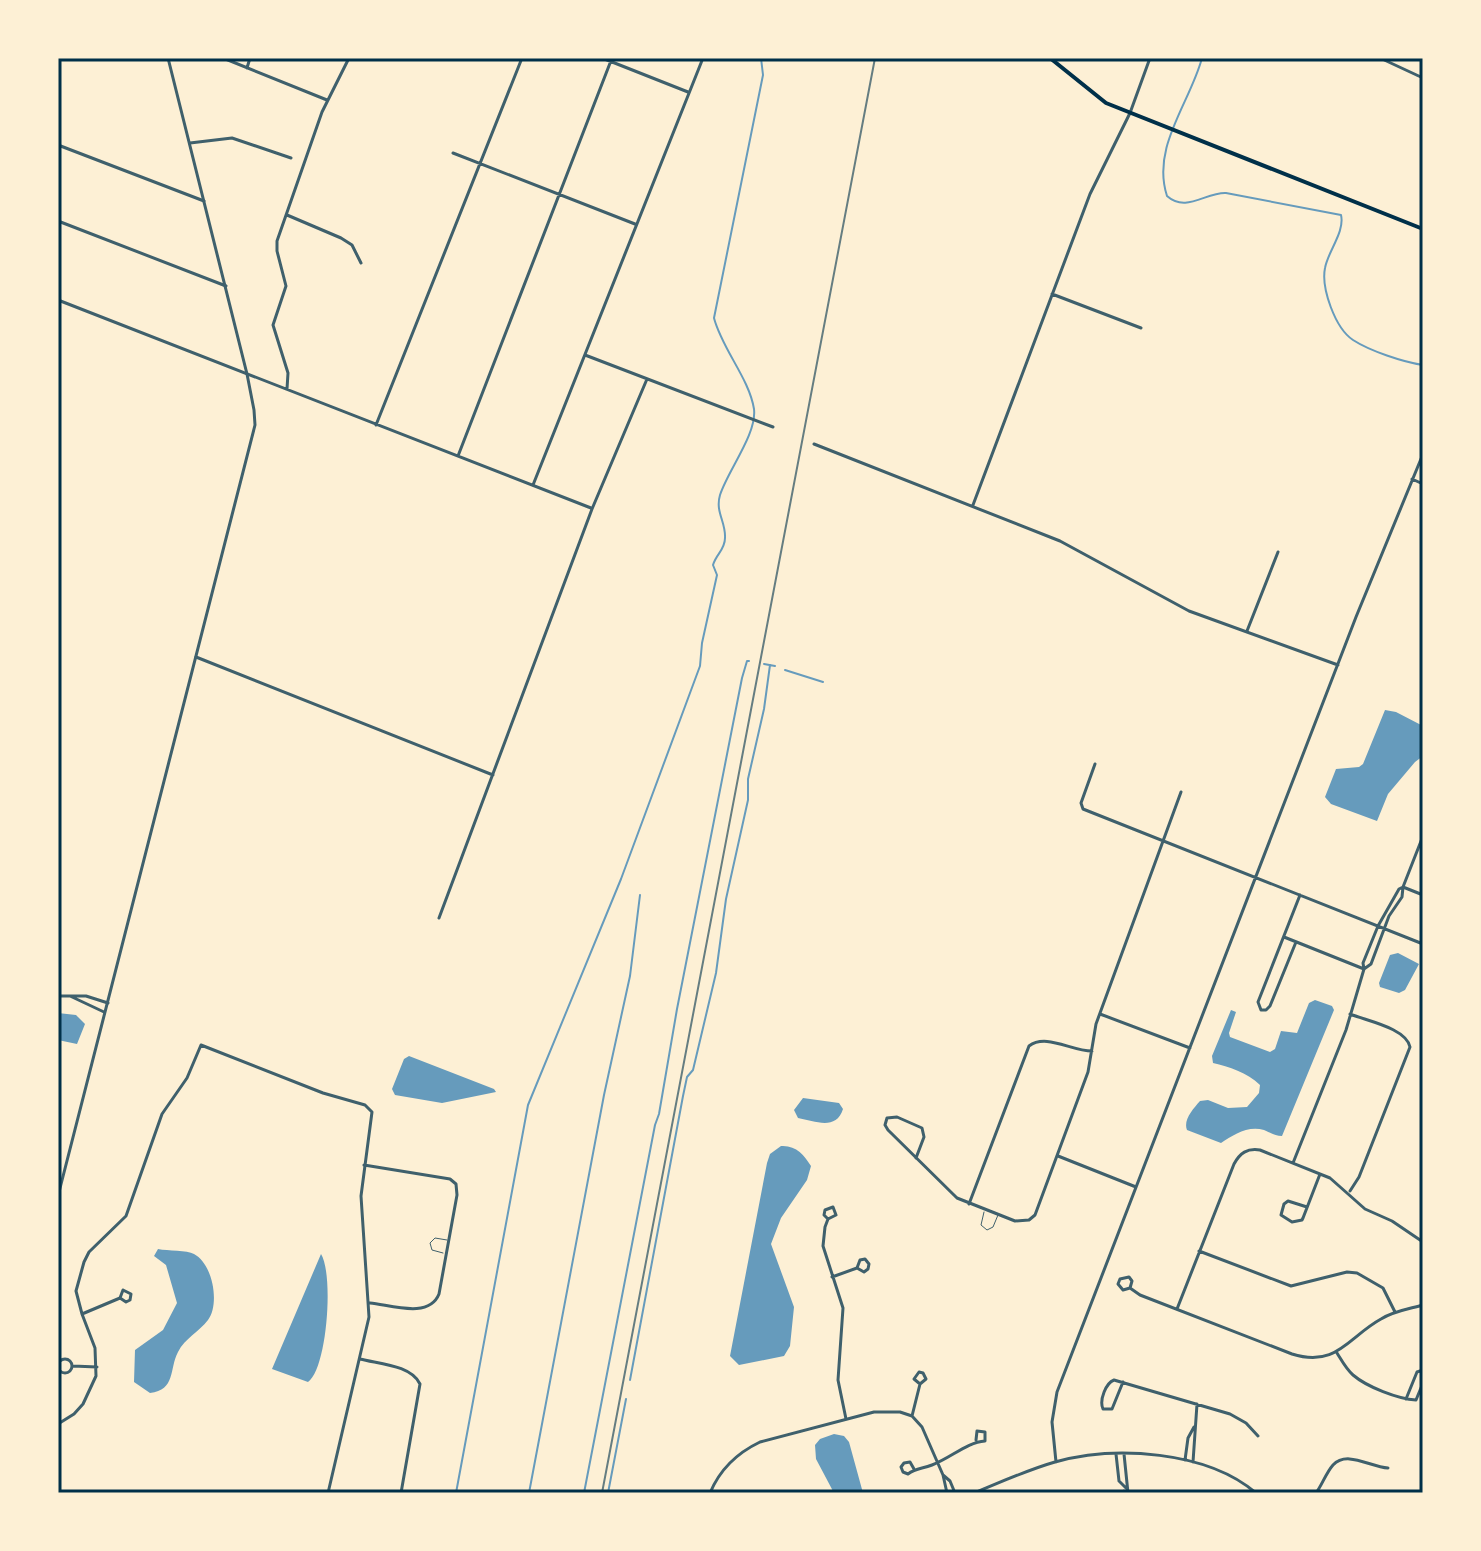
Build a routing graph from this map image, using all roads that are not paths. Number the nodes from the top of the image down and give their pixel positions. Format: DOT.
graph roads {
  1 [pos="168,58"];
  2 [pos="223,58"];
  3 [pos="250,58"];
  4 [pos="349,58"];
  5 [pos="522,58"];
  6 [pos="602,58"];
  7 [pos="703,58"];
  8 [pos="1050,58"];
  9 [pos="1150,58"];
  10 [pos="1380,58"];
  11 [pos="612,60"];
  12 [pos="247,68"];
  13 [pos="1423,78"];
  14 [pos="689,93"];
  15 [pos="327,100"];
  16 [pos="1130,113"];
  17 [pos="190,143"];
  18 [pos="58,145"];
  19 [pos="453,153"];
  20 [pos="291,158"];
  21 [pos="480,163"];
  22 [pos="558,194"];
  23 [pos="205,202"];
  24 [pos="287,215"];
  25 [pos="58,221"];
  26 [pos="637,224"];
  27 [pos="1423,229"];
  28 [pos="361,263"];
  29 [pos="226,286"];
  30 [pos="1052,294"];
  31 [pos="58,300"];
  32 [pos="1141,328"];
  33 [pos="585,355"];
  34 [pos="247,374"];
  35 [pos="647,379"];
  36 [pos="287,389"];
  37 [pos="376,425"];
  38 [pos="773,427"];
  39 [pos="814,444"];
  40 [pos="1423,454"];
  41 [pos="458,456"];
  42 [pos="1412,479"];
  43 [pos="1423,484"];
  44 [pos="533,485"];
  45 [pos="973,505"];
  46 [pos="592,509"];
  47 [pos="1278,552"];
  48 [pos="1247,631"];
  49 [pos="196,657"];
  50 [pos="1338,665"];
  51 [pos="1095,764"];
  52 [pos="493,775"];
  53 [pos="1181,792"];
  54 [pos="1423,836"];
  55 [pos="1163,841"];
  56 [pos="1256,878"];
  57 [pos="1403,887"];
  58 [pos="1300,895"];
  59 [pos="1423,895"];
  60 [pos="439,918"];
  61 [pos="1378,926"];
  62 [pos="1385,929"];
  63 [pos="1284,937"];
  64 [pos="1296,942"];
  65 [pos="1423,944"];
  66 [pos="1364,969"];
  67 [pos="58,996"];
  68 [pos="70,996"];
  69 [pos="108,1003"];
  70 [pos="105,1012"];
  71 [pos="1100,1014"];
  72 [pos="1350,1014"];
  73 [pos="1191,1048"];
  74 [pos="1092,1051"];
  75 [pos="1058,1156"];
  76 [pos="916,1158"];
  77 [pos="1293,1163"];
  78 [pos="364,1165"];
  79 [pos="1320,1174"];
  80 [pos="1137,1187"];
  81 [pos="1348,1192"];
  82 [pos="58,1196"];
  83 [pos="969,1204"];
  84 [pos="1307,1207"];
  85 [pos="985,1210"];
  86 [pos="998,1215"];
  87 [pos="828,1219"];
  88 [pos="449,1240"];
  89 [pos="1423,1242"];
  90 [pos="1199,1251"];
  91 [pos="447,1253"];
  92 [pos="857,1268"];
  93 [pos="832,1277"];
  94 [pos="1130,1288"];
  95 [pos="120,1298"];
  96 [pos="369,1303"];
  97 [pos="1423,1305"];
  98 [pos="1177,1309"];
  99 [pos="1395,1312"];
  100 [pos="82,1314"];
  101 [pos="1337,1353"];
  102 [pos="360,1359"];
  103 [pos="72,1366"];
  104 [pos="97,1367"];
  105 [pos="1423,1370"];
  106 [pos="1123,1382"];
  107 [pos="1423,1383"];
  108 [pos="920,1384"];
  109 [pos="1406,1399"];
  110 [pos="1197,1404"];
  111 [pos="912,1416"];
  112 [pos="846,1419"];
  113 [pos="58,1424"];
  114 [pos="1194,1427"];
  115 [pos="1258,1436"];
  116 [pos="976,1440"];
  117 [pos="1116,1454"];
  118 [pos="1124,1454"];
  119 [pos="1185,1460"];
  120 [pos="1056,1462"];
  121 [pos="1193,1462"];
  122 [pos="938,1463"];
  123 [pos="1388,1468"];
  124 [pos="914,1469"];
  125 [pos="943,1475"];
  126 [pos="1127,1491"];
  127 [pos="328,1493"];
  128 [pos="401,1493"];
  129 [pos="710,1493"];
  130 [pos="947,1493"];
  131 [pos="955,1493"];
  132 [pos="974,1493"];
  133 [pos="1116,1493"];
  134 [pos="1256,1493"];
  135 [pos="1316,1493"];
  1 -- 17 [label="street"];
  2 -- 12 [label="street"];
  3 -- 12 [label="street"];
  4 -- 15 [label="street"];
  5 -- 21 [label="street"];
  6 -- 11 [label="street"];
  7 -- 14 [label="street"];
  8 -- 16 [label="main road"];
  9 -- 16 [label="street"];
  10 -- 13 [label="street"];
  11 -- 14 [label="street"];
  11 -- 22 [label="street"];
  12 -- 15 [label="street"];
  14 -- 26 [label="street"];
  15 -- 24 [label="street"];
  16 -- 27 [label="main road"];
  16 -- 30 [label="street"];
  17 -- 20 [label="street"];
  17 -- 23 [label="street"];
  18 -- 23 [label="street"];
  19 -- 21 [label="street"];
  21 -- 22 [label="street"];
  21 -- 37 [label="street"];
  22 -- 26 [label="street"];
  22 -- 41 [label="street"];
  23 -- 29 [label="street"];
  24 -- 28 [label="street"];
  24 -- 36 [label="street"];
  25 -- 29 [label="street"];
  26 -- 33 [label="street"];
  29 -- 34 [label="street"];
  30 -- 32 [label="street"];
  30 -- 45 [label="street"];
  31 -- 34 [label="street"];
  33 -- 35 [label="street"];
  33 -- 44 [label="street"];
  34 -- 36 [label="street"];
  34 -- 49 [label="street"];
  35 -- 38 [label="street"];
  35 -- 46 [label="street"];
  36 -- 37 [label="street"];
  37 -- 41 [label="street"];
  39 -- 45 [label="street"];
  40 -- 42 [label="street"];
  41 -- 44 [label="street"];
  42 -- 43 [label="street"];
  42 -- 50 [label="street"];
  44 -- 46 [label="street"];
  45 -- 48 [label="street"];
  46 -- 52 [label="street"];
  47 -- 48 [label="street"];
  48 -- 50 [label="street"];
  49 -- 52 [label="street"];
  49 -- 69 [label="street"];
  50 -- 56 [label="street"];
  51 -- 55 [label="street"];
  52 -- 60 [label="street"];
  53 -- 55 [label="street"];
  54 -- 57 [label="street"];
  55 -- 56 [label="street"];
  55 -- 71 [label="street"];
  56 -- 58 [label="street"];
  56 -- 73 [label="street"];
  57 -- 59 [label="street"];
  57 -- 61 [label="street"];
  57 -- 62 [label="street"];
  58 -- 61 [label="street"];
  58 -- 63 [label="street"];
  61 -- 62 [label="street"];
  61 -- 66 [label="street"];
  62 -- 65 [label="street"];
  62 -- 66 [label="street"];
  63 -- 64 [label="street"];
  63 -- 64 [label="street"];
  64 -- 66 [label="street"];
  66 -- 72 [label="street"];
  67 -- 68 [label="street"];
  68 -- 69 [label="street"];
  68 -- 70 [label="street"];
  69 -- 70 [label="street"];
  70 -- 82 [label="street"];
  71 -- 73 [label="street"];
  71 -- 74 [label="street"];
  72 -- 77 [label="street"];
  72 -- 81 [label="street"];
  73 -- 80 [label="street"];
  74 -- 75 [label="street"];
  74 -- 83 [label="street"];
  75 -- 80 [label="street"];
  75 -- 86 [label="street"];
  76 -- 76 [label="street"];
  76 -- 83 [label="street"];
  77 -- 79 [label="street"];
  77 -- 90 [label="street"];
  78 -- 88 [label="street"];
  78 -- 96 [label="street"];
  78 -- 100 [label="street"];
  79 -- 81 [label="street"];
  79 -- 84 [label="street"];
  80 -- 120 [label="street"];
  81 -- 89 [label="street"];
  83 -- 85 [label="street"];
  84 -- 84 [label="street"];
  85 -- 86 [label="street"];
  85 -- 86 [label="lane"];
  87 -- 93 [label="street"];
  88 -- 91 [label="street"];
  88 -- 91 [label="lane"];
  90 -- 98 [label="street"];
  90 -- 99 [label="street"];
  91 -- 96 [label="street"];
  92 -- 93 [label="street"];
  93 -- 112 [label="street"];
  94 -- 98 [label="street"];
  95 -- 100 [label="street"];
  96 -- 102 [label="street"];
  97 -- 99 [label="street"];
  98 -- 101 [label="street"];
  99 -- 101 [label="street"];
  100 -- 104 [label="street"];
  101 -- 109 [label="street"];
  102 -- 127 [label="street"];
  102 -- 128 [label="street"];
  103 -- 104 [label="street"];
  104 -- 113 [label="street"];
  105 -- 109 [label="street"];
  106 -- 106 [label="street"];
  106 -- 110 [label="street"];
  107 -- 109 [label="street"];
  108 -- 111 [label="street"];
  110 -- 114 [label="street"];
  110 -- 115 [label="street"];
  111 -- 112 [label="street"];
  111 -- 122 [label="street"];
  112 -- 129 [label="street"];
  114 -- 119 [label="street"];
  114 -- 121 [label="street"];
  116 -- 122 [label="street"];
  117 -- 118 [label="street"];
  117 -- 120 [label="street"];
  117 -- 126 [label="street"];
  118 -- 119 [label="street"];
  118 -- 126 [label="street"];
  119 -- 121 [label="street"];
  120 -- 132 [label="street"];
  121 -- 134 [label="street"];
  122 -- 124 [label="street"];
  122 -- 125 [label="street"];
  123 -- 135 [label="street"];
  125 -- 130 [label="street"];
  125 -- 131 [label="street"];
  126 -- 133 [label="lane"];
}
